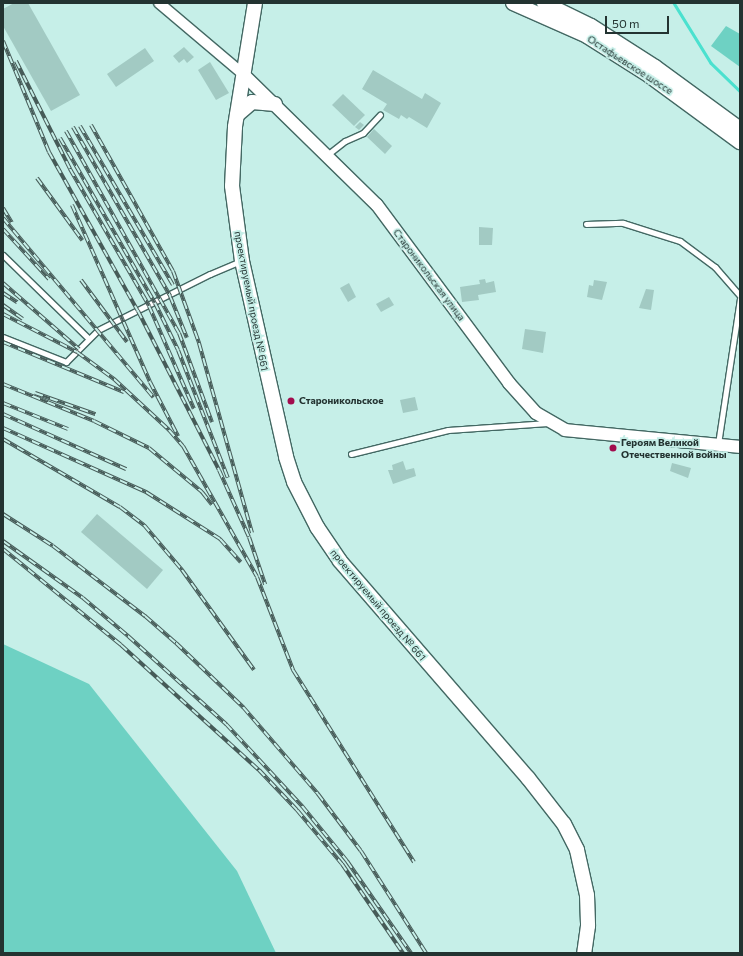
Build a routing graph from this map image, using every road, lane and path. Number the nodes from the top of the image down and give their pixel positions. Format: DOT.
graph roads {
  1 [pos="159,3"];
  2 [pos="255,3"];
  3 [pos="513,3"];
  4 [pos="544,3"];
  5 [pos="243,74"];
  6 [pos="275,104"];
  7 [pos="237,115"];
  8 [pos="380,115"];
  9 [pos="740,130"];
  10 [pos="740,142"];
  11 [pos="327,155"];
  12 [pos="586,224"];
  13 [pos="3,255"];
  14 [pos="242,261"];
  15 [pos="740,296"];
  16 [pos="740,299"];
  17 [pos="3,337"];
  18 [pos="88,338"];
  19 [pos="549,423"];
  20 [pos="718,445"];
  21 [pos="740,447"];
  22 [pos="351,454"];
  23 [pos="584,953"];
  1 -- 5 [label="street, Староникольская улица"];
  2 -- 5 [label="main road, проектируемый проезд № 661"];
  3 -- 10 [label="main road, Остафьевское шоссе"];
  4 -- 9 [label="main road, Остафьевское шоссе"];
  5 -- 6 [label="street, Староникольская улица"];
  5 -- 7 [label="main road, проектируемый проезд № 661"];
  6 -- 7 [label="main road"];
  6 -- 11 [label="street, Староникольская улица"];
  7 -- 14 [label="main road, проектируемый проезд № 661"];
  8 -- 11 [label="lane"];
  11 -- 19 [label="street, Староникольская улица"];
  12 -- 15 [label="lane"];
  13 -- 18 [label="lane"];
  14 -- 18 [label="lane"];
  14 -- 23 [label="main road, проектируемый проезд № 661"];
  16 -- 20 [label="lane"];
  17 -- 18 [label="lane"];
  19 -- 20 [label="street, Староникольская улица"];
  19 -- 22 [label="lane"];
  20 -- 21 [label="street, Староникольская улица"];
}
